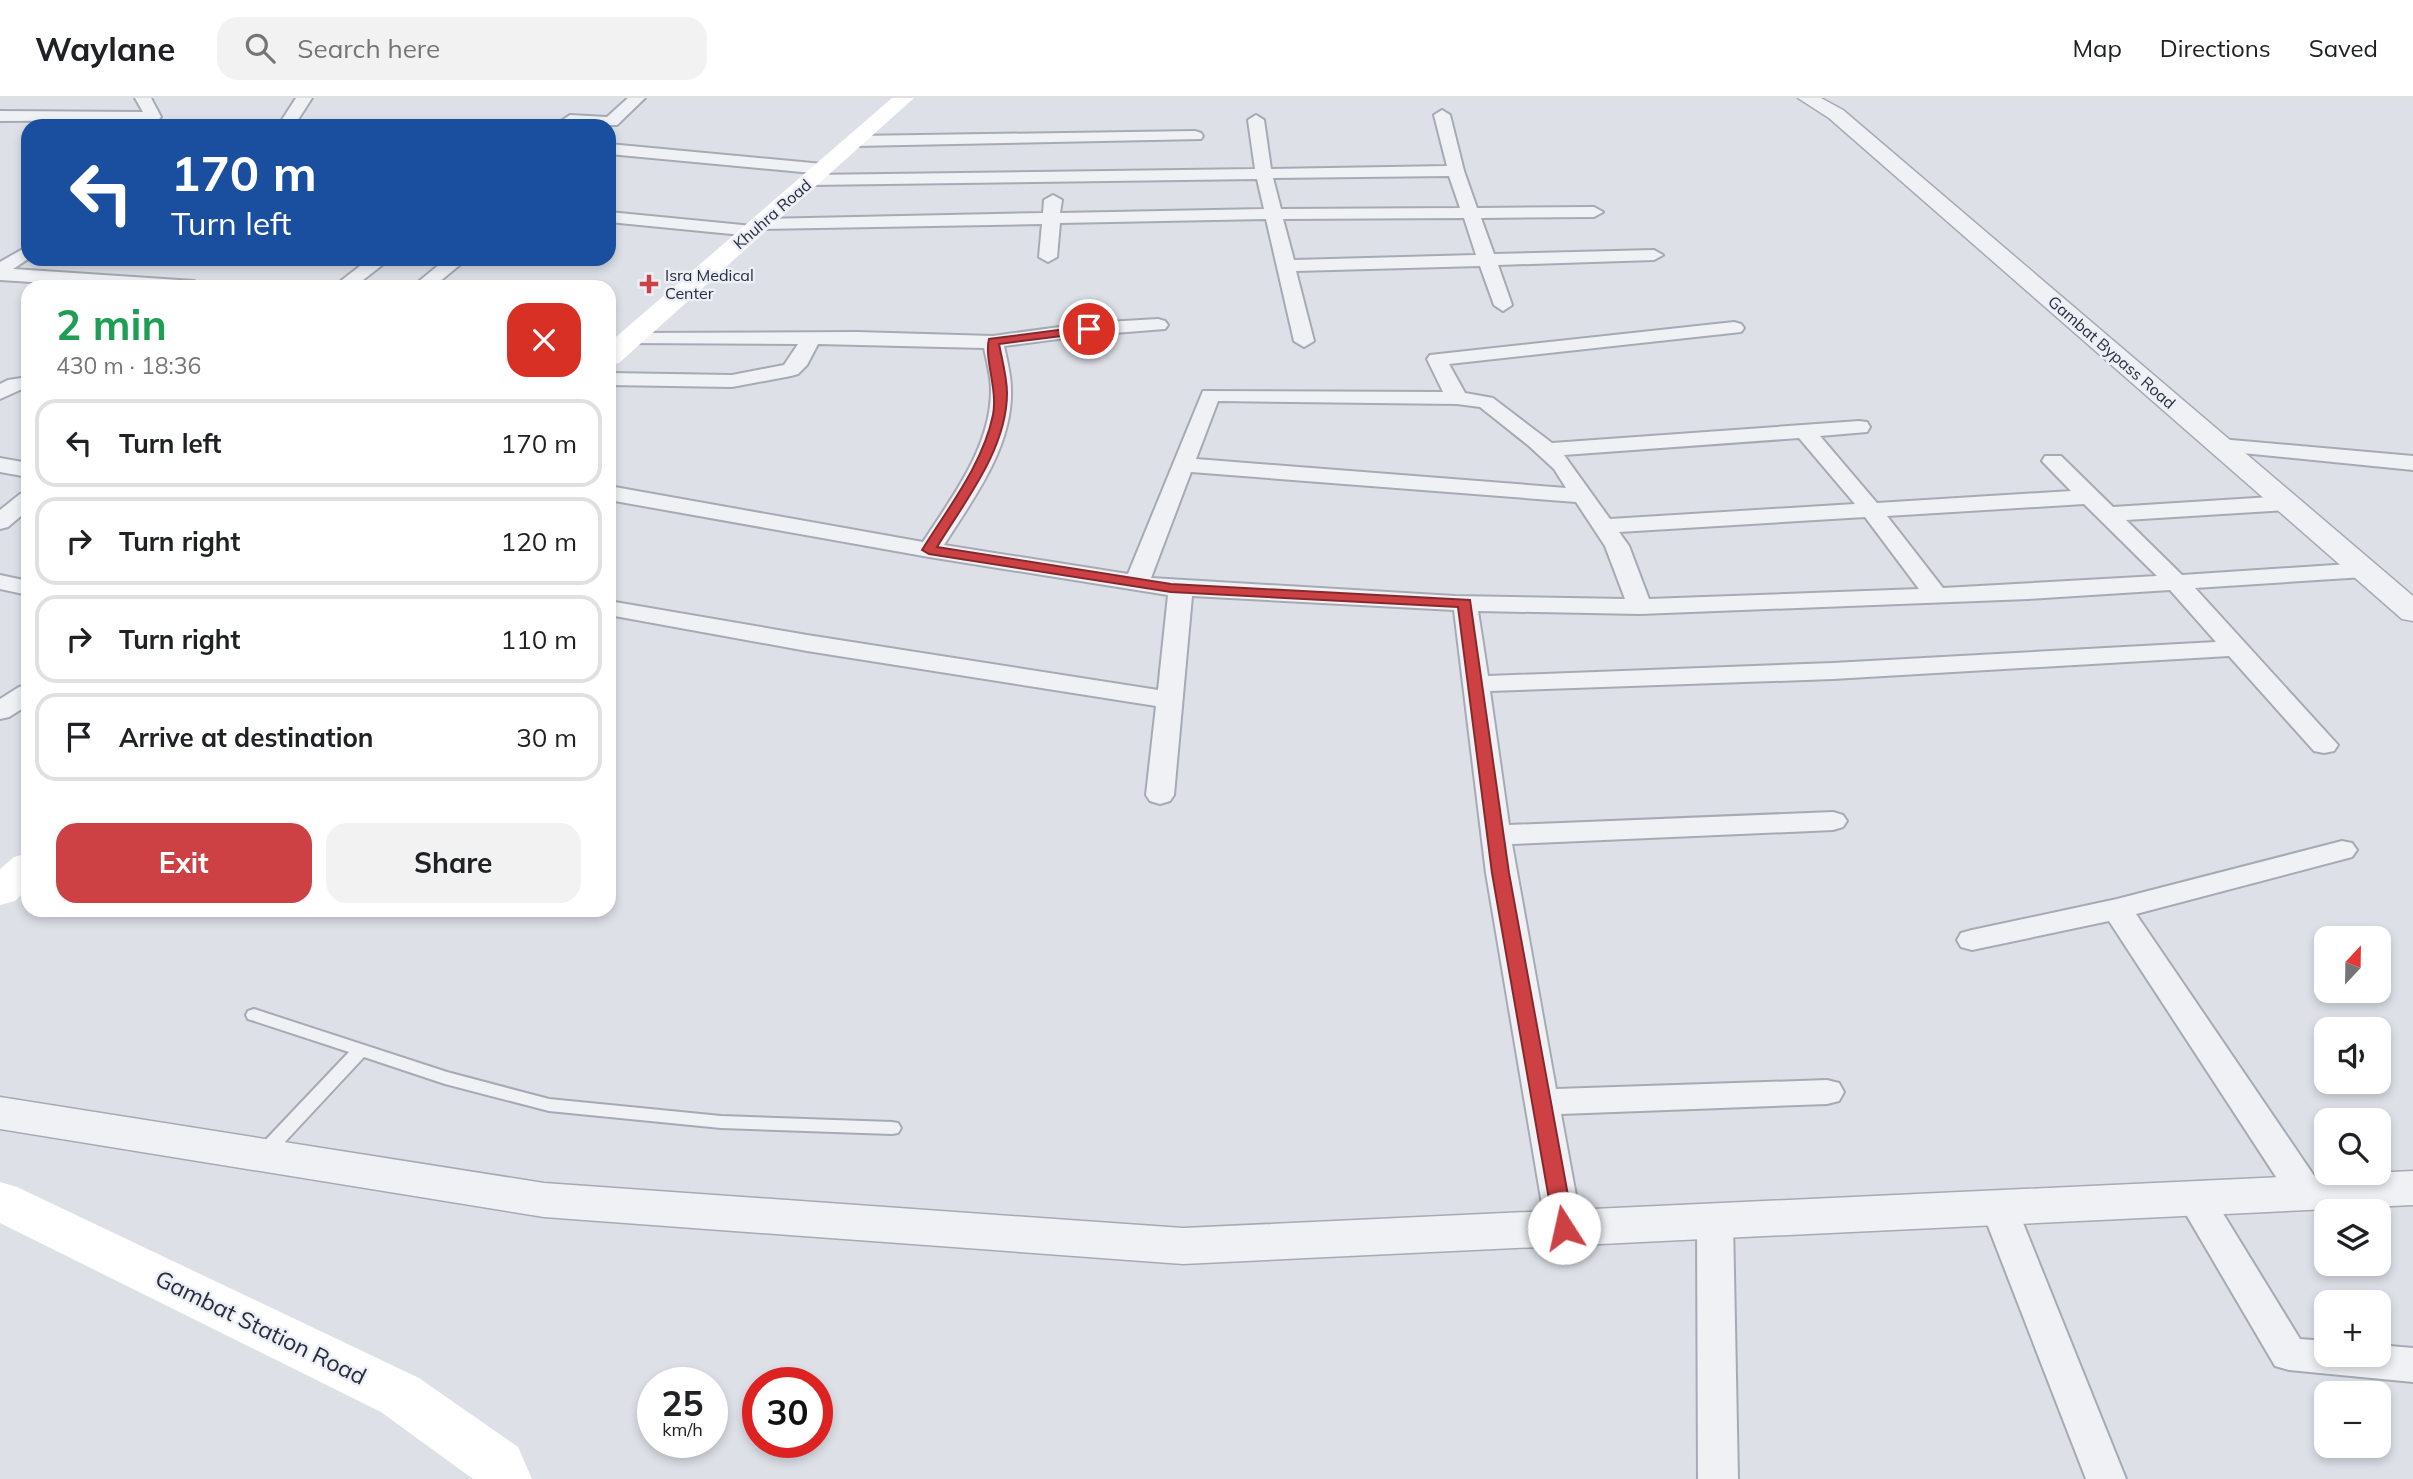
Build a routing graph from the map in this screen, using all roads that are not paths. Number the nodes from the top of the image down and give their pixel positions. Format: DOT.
graph roads {
  1 [pos="143,98"];
  2 [pos="304,98"];
  3 [pos="637,98"];
  4 [pos="904,98"];
  5 [pos="1808,98"];
  6 [pos="1442,115"];
  7 [pos="0,116"];
  8 [pos="290,119"];
  9 [pos="614,119"];
  10 [pos="1256,120"];
  11 [pos="1195,135"];
  12 [pos="855,141"];
  13 [pos="616,150"];
  14 [pos="1056,158"];
  15 [pos="1456,171"];
  16 [pos="817,174"];
  17 [pos="1264,174"];
  18 [pos="1594,212"];
  19 [pos="1471,214"];
  20 [pos="1274,215"];
  21 [pos="616,218"];
  22 [pos="1051,219"];
  23 [pos="756,228"];
  24 [pos="1654,255"];
  25 [pos="21,256"];
  26 [pos="1048,257"];
  27 [pos="1487,260"];
  28 [pos="112,266"];
  29 [pos="371,266"];
  30 [pos="449,266"];
  31 [pos="1286,266"];
  32 [pos="1,270"];
  33 [pos="92,280"];
  34 [pos="352,280"];
  35 [pos="430,280"];
  36 [pos="1503,305"];
  37 [pos="1158,325"];
  38 [pos="1734,328"];
  39 [pos="811,338"];
  40 [pos="629,339"];
  41 [pos="1304,341"];
  42 [pos="993,342"];
  43 [pos="616,350"];
  44 [pos="616,379"];
  45 [pos="21,384"];
  46 [pos="0,393"];
  47 [pos="1457,398"];
  48 [pos="1860,426"];
  49 [pos="1804,430"];
  50 [pos="2220,446"];
  51 [pos="1547,450"];
  52 [pos="2053,461"];
  53 [pos="2413,463"];
  54 [pos="0,465"];
  55 [pos="1184,465"];
  56 [pos="21,469"];
  57 [pos="616,494"];
  58 [pos="1582,496"];
  59 [pos="2090,496"];
  60 [pos="2287,503"];
  61 [pos="21,505"];
  62 [pos="1870,509"];
  63 [pos="2108,514"];
  64 [pos="0,522"];
  65 [pos="1603,526"];
  66 [pos="929,550"];
  67 [pos="2364,570"];
  68 [pos="2175,581"];
  69 [pos="0,582"];
  70 [pos="1137,582"];
  71 [pos="21,586"];
  72 [pos="1181,588"];
  73 [pos="1937,596"];
  74 [pos="1465,603"];
  75 [pos="1640,607"];
  76 [pos="616,609"];
  77 [pos="2413,612"];
  78 [pos="2238,648"];
  79 [pos="1476,684"];
  80 [pos="21,698"];
  81 [pos="1170,700"];
  82 [pos="0,711"];
  83 [pos="2324,745"];
  84 [pos="1160,794"];
  85 [pos="1833,821"];
  86 [pos="1496,835"];
  87 [pos="2342,850"];
  88 [pos="21,872"];
  89 [pos="0,891"];
  90 [pos="2117,909"];
  91 [pos="1972,940"];
  92 [pos="254,1015"];
  93 [pos="361,1050"];
  94 [pos="1827,1092"];
  95 [pos="1542,1102"];
  96 [pos="0,1113"];
  97 [pos="892,1128"];
  98 [pos="262,1155"];
  99 [pos="2413,1188"];
  100 [pos="2306,1194"];
  101 [pos="2196,1199"];
  102 [pos="0,1201"];
  103 [pos="1999,1208"];
  104 [pos="1715,1221"];
  105 [pos="1564,1228"];
  106 [pos="2413,1365"];
  107 [pos="505,1479"];
  108 [pos="1718,1479"];
  109 [pos="2106,1479"];
  1 -- 7 [label="street"];
  2 -- 8 [label="street"];
  3 -- 9 [label="street"];
  4 -- 12 [label="main road, Khuhra Road"];
  5 -- 50 [label="street, Gambat Bypass Road"];
  6 -- 15 [label="street"];
  10 -- 17 [label="street"];
  11 -- 14 [label="street"];
  12 -- 14 [label="street"];
  12 -- 16 [label="main road, Khuhra Road"];
  13 -- 16 [label="street"];
  14 -- 16 [label="street"];
  14 -- 17 [label="street"];
  14 -- 22 [label="street"];
  15 -- 17 [label="street"];
  15 -- 19 [label="street"];
  16 -- 23 [label="main road, Khuhra Road"];
  17 -- 20 [label="street"];
  18 -- 19 [label="street"];
  19 -- 20 [label="street"];
  19 -- 27 [label="street"];
  20 -- 22 [label="street"];
  20 -- 31 [label="street"];
  21 -- 23 [label="street"];
  22 -- 23 [label="street"];
  22 -- 26 [label="street"];
  23 -- 40 [label="main road, Khuhra Road"];
  24 -- 27 [label="street"];
  25 -- 32 [label="street"];
  27 -- 31 [label="street"];
  27 -- 36 [label="street"];
  28 -- 33 [label="street"];
  29 -- 34 [label="street"];
  30 -- 35 [label="street"];
  31 -- 41 [label="street"];
  32 -- 33 [label="street"];
  37 -- 42 [label="street"];
  38 -- 47 [label="street"];
  39 -- 40 [label="street"];
  39 -- 42 [label="street"];
  39 -- 44 [label="street"];
  40 -- 43 [label="main road, Khuhra Road"];
  42 -- 66 [label="street"];
  45 -- 46 [label="street"];
  47 -- 51 [label="street"];
  47 -- 55 [label="street"];
  48 -- 49 [label="street"];
  49 -- 51 [label="street"];
  49 -- 62 [label="street"];
  50 -- 53 [label="street"];
  50 -- 60 [label="street, Gambat Bypass Road"];
  51 -- 58 [label="street"];
  52 -- 59 [label="street"];
  54 -- 56 [label="street"];
  55 -- 58 [label="street"];
  55 -- 70 [label="street"];
  57 -- 66 [label="street"];
  58 -- 65 [label="street"];
  59 -- 62 [label="street"];
  59 -- 63 [label="street"];
  60 -- 63 [label="street"];
  60 -- 67 [label="street, Gambat Bypass Road"];
  61 -- 64 [label="street"];
  62 -- 65 [label="street"];
  62 -- 73 [label="street"];
  63 -- 68 [label="street"];
  65 -- 75 [label="street"];
  66 -- 70 [label="street"];
  67 -- 68 [label="street"];
  67 -- 77 [label="street, Gambat Bypass Road"];
  68 -- 73 [label="street"];
  68 -- 78 [label="street"];
  69 -- 71 [label="street"];
  70 -- 72 [label="street"];
  72 -- 74 [label="street"];
  72 -- 81 [label="street"];
  73 -- 75 [label="street"];
  74 -- 75 [label="street"];
  74 -- 79 [label="street"];
  76 -- 81 [label="street"];
  78 -- 79 [label="street"];
  78 -- 83 [label="street"];
  79 -- 86 [label="street"];
  80 -- 82 [label="street"];
  81 -- 84 [label="street"];
  85 -- 86 [label="street"];
  86 -- 95 [label="street"];
  87 -- 90 [label="street"];
  88 -- 89 [label="main road"];
  90 -- 91 [label="street"];
  90 -- 100 [label="street"];
  92 -- 93 [label="lane"];
  93 -- 97 [label="lane"];
  93 -- 98 [label="lane"];
  94 -- 95 [label="street"];
  95 -- 105 [label="street"];
  96 -- 98 [label="street"];
  98 -- 105 [label="street"];
  99 -- 100 [label="street"];
  100 -- 101 [label="street"];
  101 -- 103 [label="street"];
  101 -- 106 [label="street"];
  102 -- 107 [label="main road, Gambat Station Road"];
  103 -- 104 [label="street"];
  103 -- 109 [label="street"];
  104 -- 105 [label="street"];
  104 -- 108 [label="street"];
}
